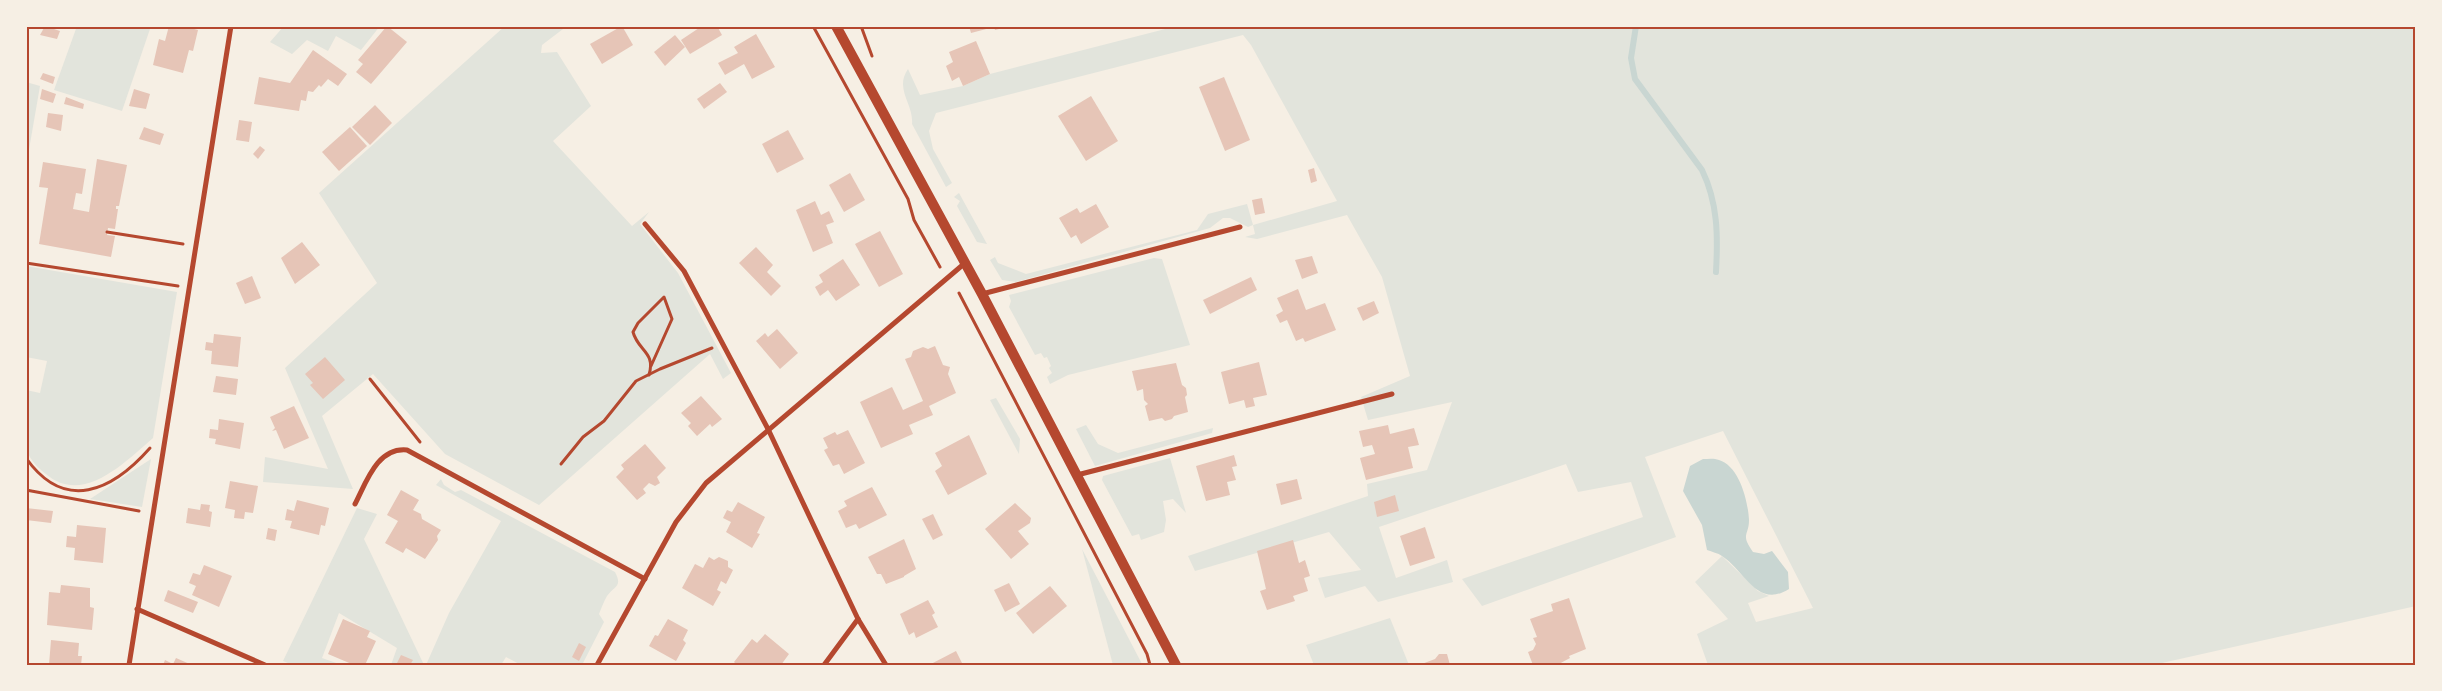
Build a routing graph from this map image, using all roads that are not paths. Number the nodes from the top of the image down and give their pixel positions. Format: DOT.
graph roads {
  1 [pos="231,26"];
  2 [pos="836,26"];
  3 [pos="645,224"];
  4 [pos="1240,227"];
  5 [pos="965,263"];
  6 [pos="982,294"];
  7 [pos="1392,394"];
  8 [pos="768,429"];
  9 [pos="1077,475"];
  10 [pos="355,504"];
  11 [pos="645,579"];
  12 [pos="137,609"];
  13 [pos="858,620"];
  14 [pos="129,665"];
  15 [pos="265,665"];
  16 [pos="597,665"];
  17 [pos="824,665"];
  18 [pos="886,665"];
  19 [pos="1176,665"];
  1 -- 12 [label="street"];
  2 -- 5 [label="main road"];
  3 -- 8 [label="street"];
  4 -- 6 [label="street"];
  5 -- 6 [label="main road"];
  5 -- 8 [label="street"];
  6 -- 9 [label="main road"];
  7 -- 9 [label="street"];
  8 -- 11 [label="street"];
  8 -- 13 [label="street"];
  9 -- 19 [label="main road"];
  10 -- 11 [label="street"];
  11 -- 16 [label="street"];
  12 -- 14 [label="street"];
  12 -- 15 [label="street"];
  13 -- 17 [label="street"];
  13 -- 18 [label="street"];
}
